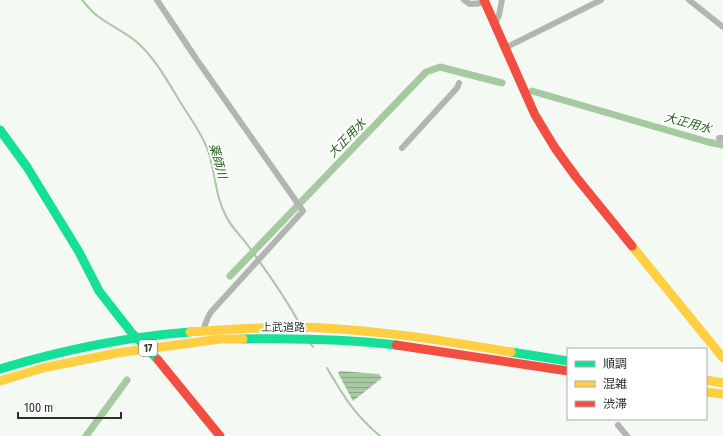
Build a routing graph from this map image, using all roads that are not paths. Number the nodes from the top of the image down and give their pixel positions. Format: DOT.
graph roads {
  1 [pos="157,0"];
  2 [pos="464,0"];
  3 [pos="502,0"];
  4 [pos="601,0"];
  5 [pos="689,0"];
  6 [pos="484,1"];
  7 [pos="495,24"];
  8 [pos="723,27"];
  9 [pos="505,48"];
  10 [pos="459,83"];
  11 [pos="0,130"];
  12 [pos="402,148"];
  13 [pos="203,330"];
  14 [pos="137,338"];
  15 [pos="147,348"];
  16 [pos="723,358"];
  17 [pos="567,361"];
  18 [pos="0,369"];
  19 [pos="567,371"];
  20 [pos="707,380"];
  21 [pos="0,381"];
  22 [pos="723,382"];
  23 [pos="707,392"];
  24 [pos="723,394"];
  25 [pos="618,425"];
  26 [pos="220,436"];
  27 [pos="627,436"];
  1 -- 13 [label="street"];
  2 -- 6 [label="street"];
  3 -- 7 [label="street"];
  4 -- 9 [label="street"];
  5 -- 8 [label="street"];
  6 -- 7 [label="main road"];
  7 -- 9 [label="main road"];
  9 -- 16 [label="main road"];
  10 -- 12 [label="street"];
  11 -- 14 [label="main road"];
  13 -- 14 [label="main road, 上武道路 / 17"];
  13 -- 17 [label="main road, 上武道路 / 17"];
  14 -- 15 [label="main road"];
  14 -- 18 [label="main road, 上武道路 / 17"];
  15 -- 19 [label="main road, 上武道路 / 17"];
  15 -- 21 [label="main road, 上武道路 / 17"];
  15 -- 26 [label="main road"];
  20 -- 22 [label="main road"];
  23 -- 24 [label="main road"];
  25 -- 27 [label="street"];
}
